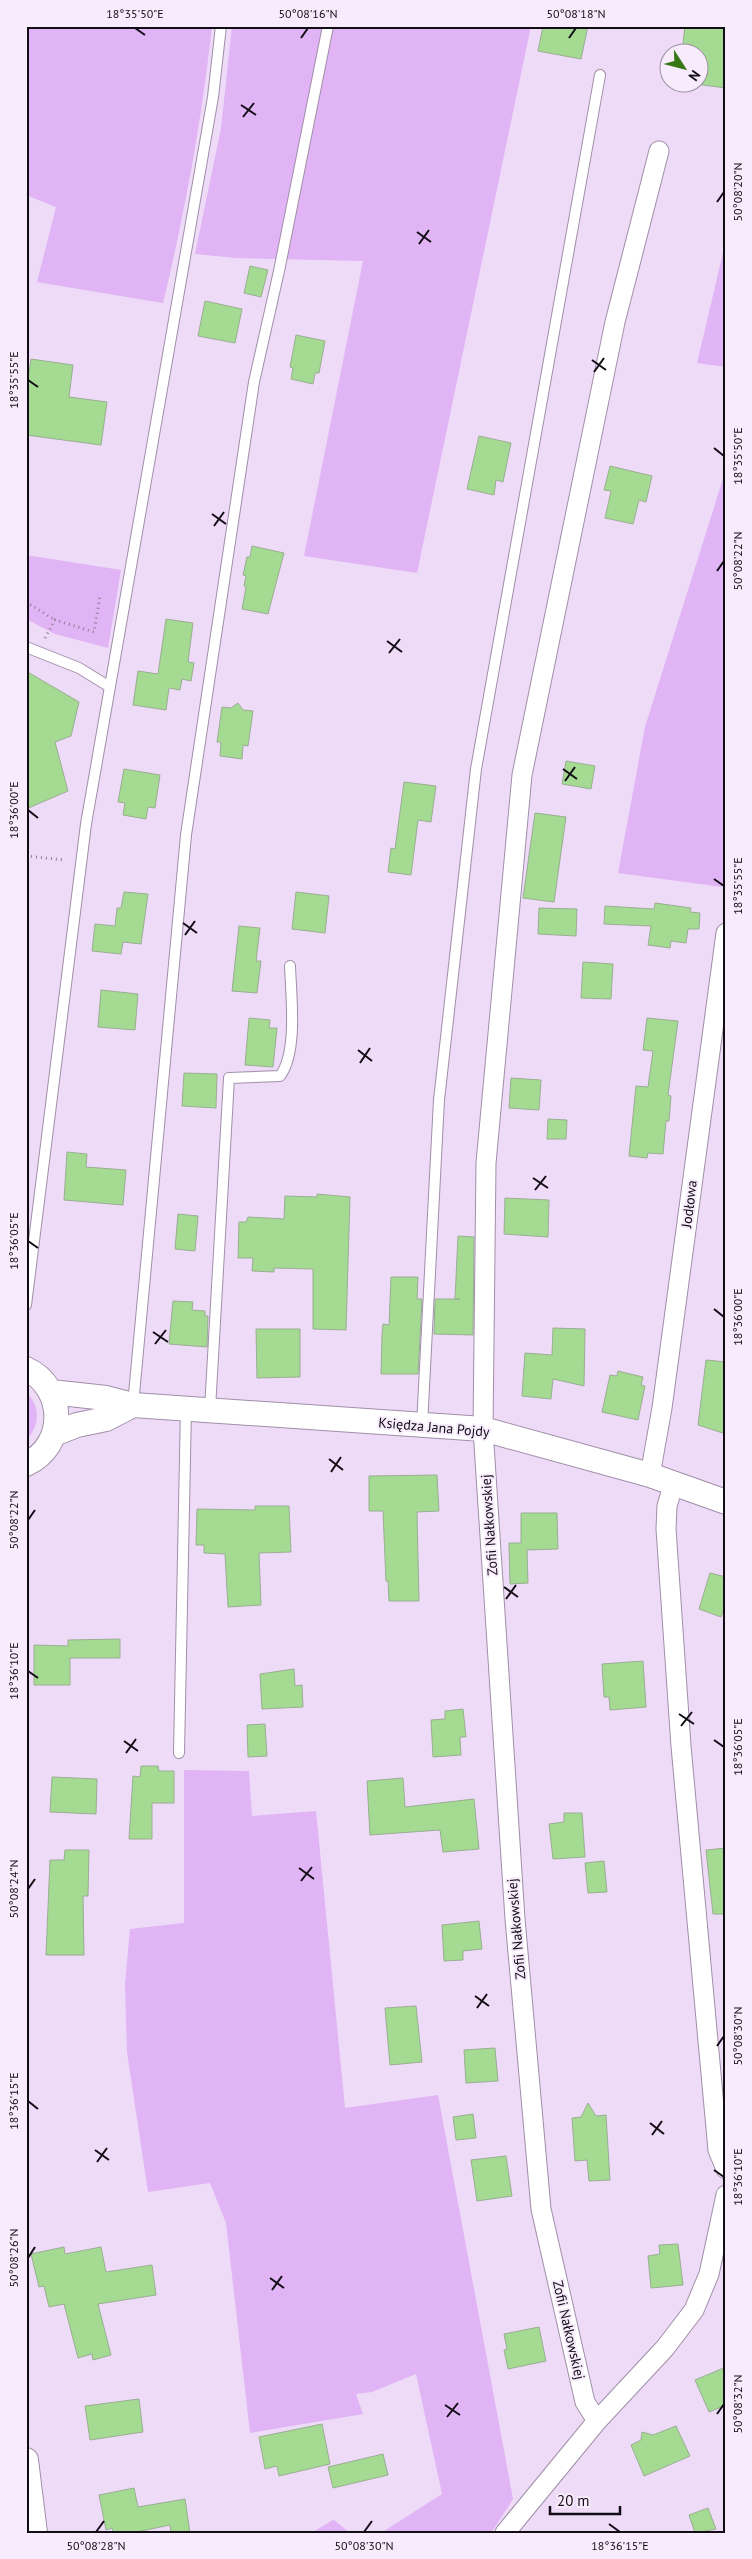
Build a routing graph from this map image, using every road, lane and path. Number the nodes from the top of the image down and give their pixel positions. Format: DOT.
graph roads {
  1 [pos="221,26"];
  2 [pos="328,26"];
  3 [pos="600,75"];
  4 [pos="659,151"];
  5 [pos="100,596"];
  6 [pos="26,602"];
  7 [pos="55,620"];
  8 [pos="26,647"];
  9 [pos="38,651"];
  10 [pos="110,687"];
  11 [pos="26,856"];
  12 [pos="81,862"];
  13 [pos="726,933"];
  14 [pos="290,966"];
  15 [pos="26,1305"];
  16 [pos="26,1369"];
  17 [pos="51,1392"];
  18 [pos="133,1405"];
  19 [pos="186,1408"];
  20 [pos="210,1409"];
  21 [pos="422,1425"];
  22 [pos="483,1430"];
  23 [pos="54,1434"];
  24 [pos="26,1464"];
  25 [pos="650,1475"];
  26 [pos="674,1483"];
  27 [pos="726,1502"];
  28 [pos="179,1753"];
  29 [pos="726,2169"];
  30 [pos="726,2195"];
  31 [pos="717,2275"];
  32 [pos="597,2421"];
  33 [pos="26,2460"];
  34 [pos="36,2533"];
  35 [pos="505,2533"];
  1 -- 10 [label="lane"];
  2 -- 18 [label="lane"];
  3 -- 21 [label="lane"];
  4 -- 22 [label="street, Zofii Nałkowskiej"];
  5 -- 7 [label="path"];
  6 -- 7 [label="path"];
  7 -- 9 [label="path"];
  8 -- 9 [label="lane"];
  9 -- 10 [label="lane"];
  10 -- 12 [label="lane"];
  11 -- 12 [label="path"];
  12 -- 15 [label="lane"];
  13 -- 25 [label="street, Jodłowa"];
  14 -- 20 [label="lane"];
  16 -- 17 [label="street"];
  17 -- 18 [label="street, Księdza Jana Pojdy"];
  17 -- 23 [label="street"];
  18 -- 19 [label="street, Księdza Jana Pojdy"];
  18 -- 23 [label="street, Księdza Jana Pojdy"];
  19 -- 20 [label="street, Księdza Jana Pojdy"];
  19 -- 28 [label="lane"];
  20 -- 21 [label="street, Księdza Jana Pojdy"];
  21 -- 22 [label="street, Księdza Jana Pojdy"];
  22 -- 25 [label="street, Księdza Jana Pojdy"];
  22 -- 32 [label="street, Zofii Nałkowskiej"];
  23 -- 24 [label="street"];
  25 -- 26 [label="street, Księdza Jana Pojdy"];
  26 -- 27 [label="street, Księdza Jana Pojdy"];
  26 -- 29 [label="street"];
  30 -- 31 [label="street"];
  31 -- 32 [label="street"];
  32 -- 35 [label="street"];
  33 -- 34 [label="street"];
}
